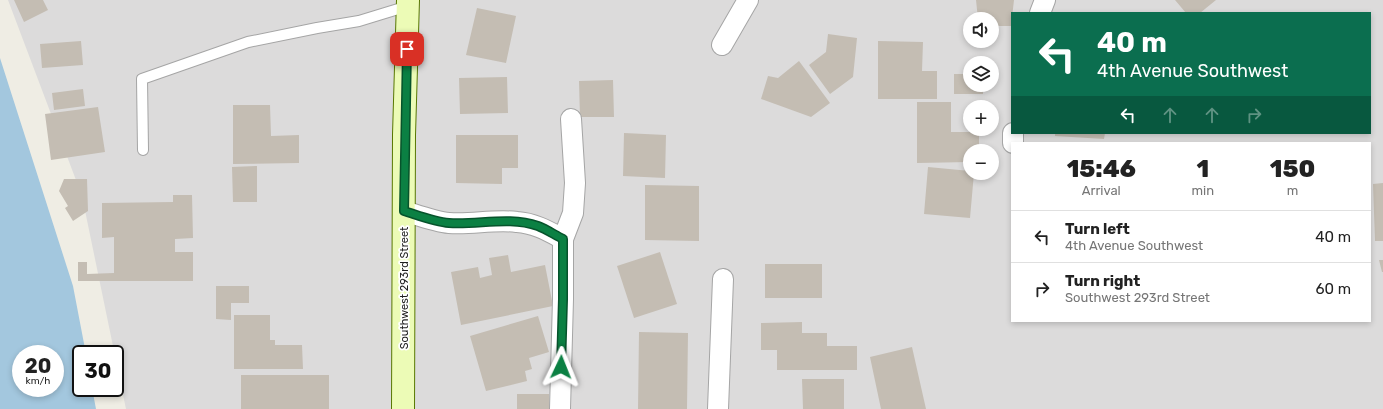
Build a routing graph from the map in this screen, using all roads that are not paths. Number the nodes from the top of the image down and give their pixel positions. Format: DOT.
graph roads {
  1 [pos="748,0"];
  2 [pos="1045,0"];
  3 [pos="408,3"];
  4 [pos="1040,12"];
  5 [pos="722,45"];
  6 [pos="572,119"];
  7 [pos="143,150"];
  8 [pos="404,211"];
  9 [pos="563,239"];
  10 [pos="723,279"];
  11 [pos="404,409"];
  12 [pos="560,409"];
  13 [pos="718,409"];
  1 -- 5 [label="street"];
  2 -- 4 [label="street"];
  3 -- 7 [label="lane"];
  3 -- 8 [label="street, Southwest 293rd Street"];
  6 -- 9 [label="street"];
  8 -- 9 [label="street"];
  8 -- 11 [label="street, Southwest 293rd Street"];
  9 -- 12 [label="street"];
  10 -- 13 [label="street"];
}
